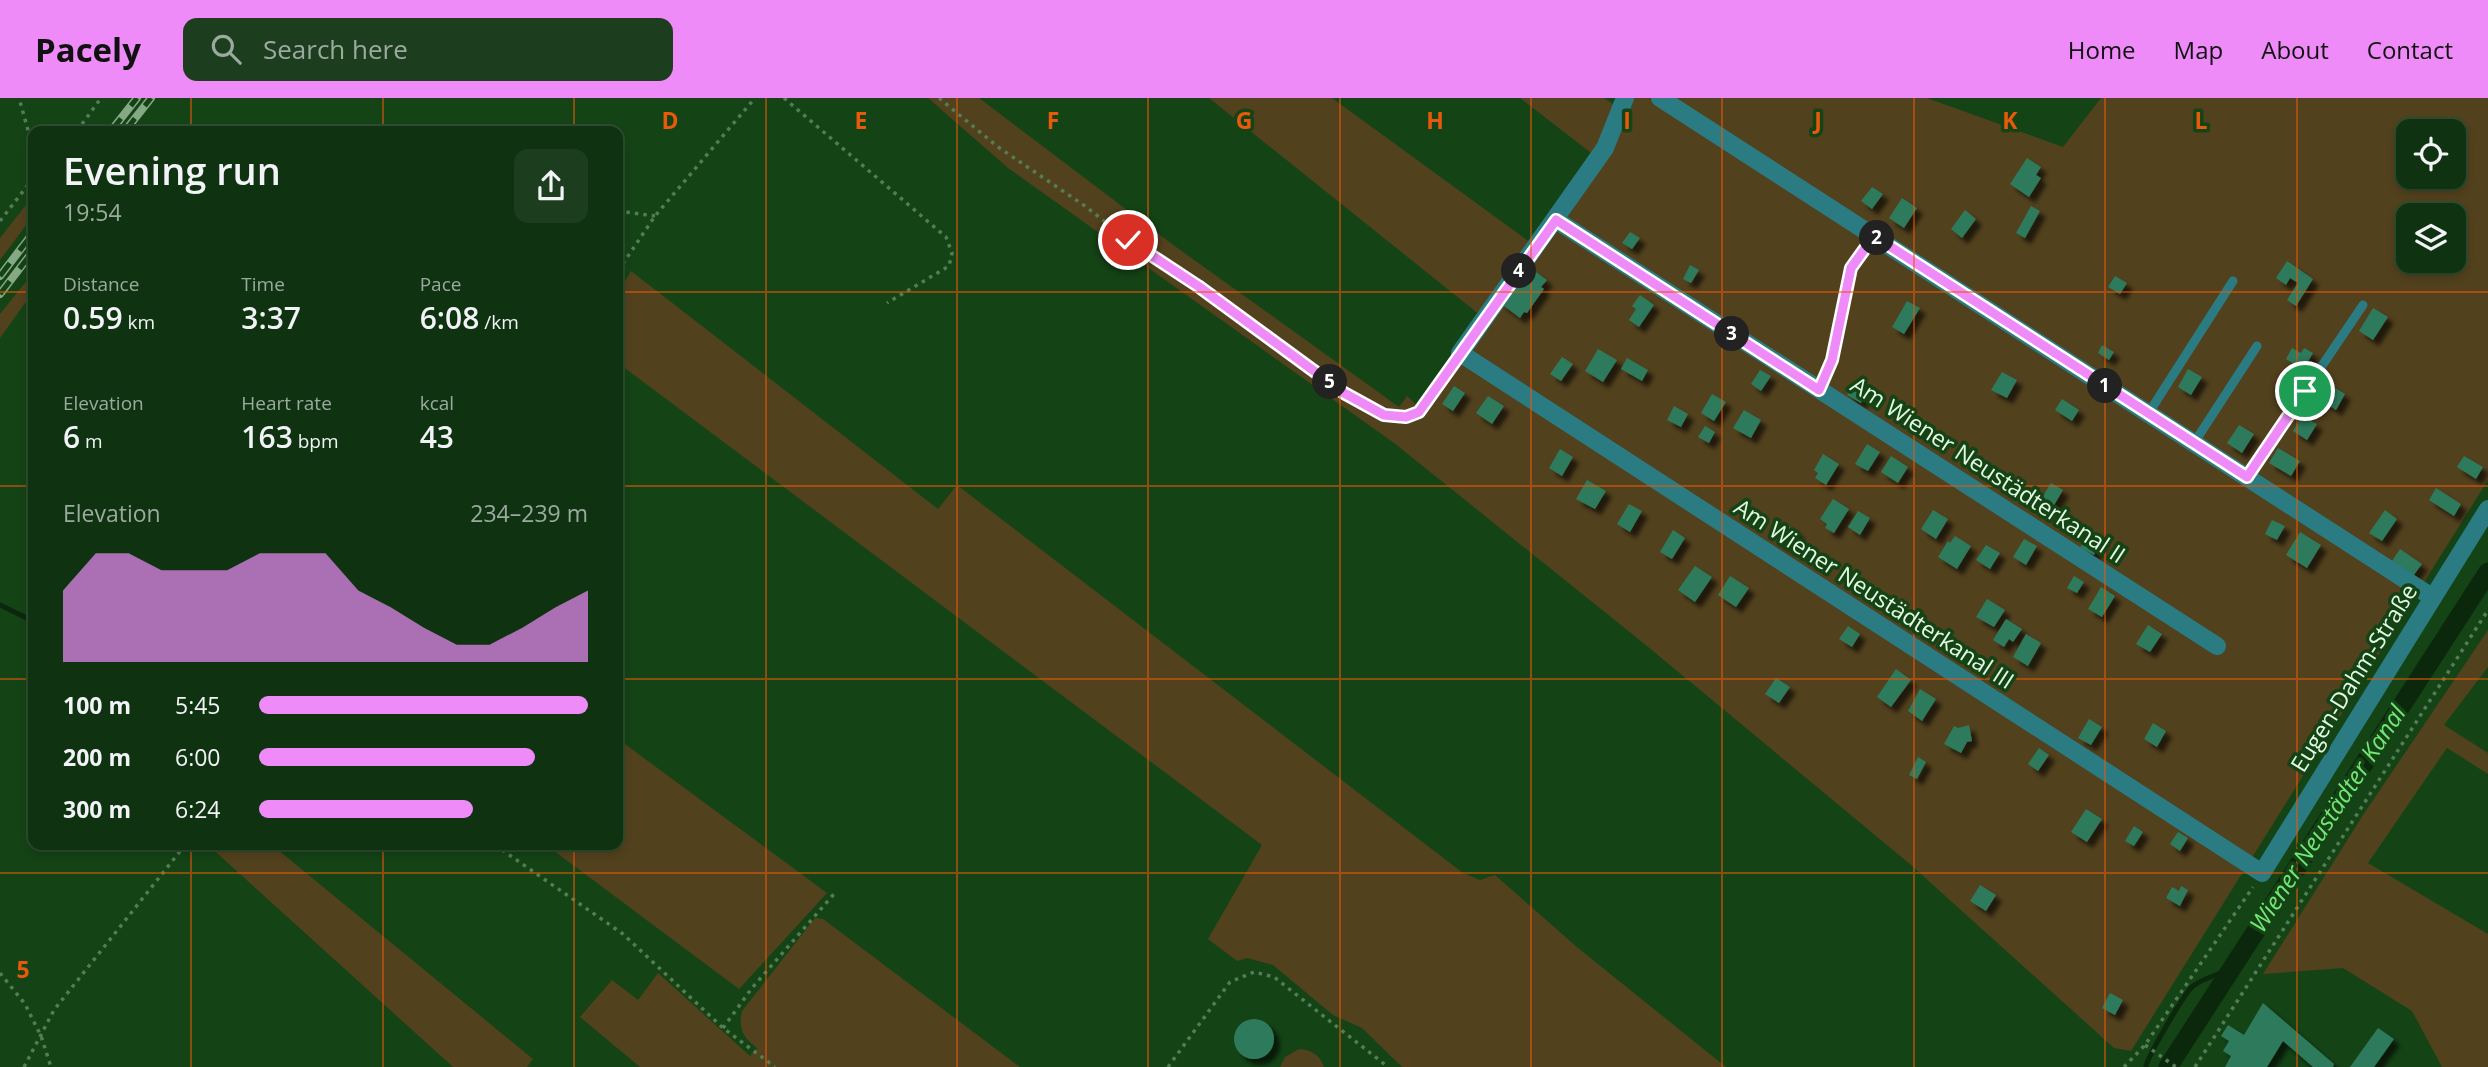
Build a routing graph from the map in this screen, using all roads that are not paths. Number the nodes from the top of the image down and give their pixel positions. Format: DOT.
graph roads {
  1 [pos="1625,98"];
  2 [pos="1660,98"];
  3 [pos="1556,220"];
  4 [pos="2233,281"];
  5 [pos="2362,305"];
  6 [pos="2257,346"];
  7 [pos="2148,414"];
  8 [pos="2194,443"];
  9 [pos="2247,477"];
  10 [pos="2488,509"];
  11 [pos="2432,597"];
  12 [pos="2217,646"];
  13 [pos="2262,873"];
  1 -- 3 [label="street"];
  2 -- 7 [label="street"];
  3 -- 12 [label="street, Am Wiener Neustädterkanal II"];
  3 -- 13 [label="street, Am Wiener Neustädterkanal III"];
  4 -- 7 [label="lane"];
  5 -- 9 [label="lane"];
  6 -- 8 [label="lane"];
  7 -- 8 [label="street"];
  8 -- 9 [label="street"];
  9 -- 11 [label="street"];
  10 -- 11 [label="street, Eugen-Dahm-Straße"];
  11 -- 13 [label="street, Eugen-Dahm-Straße"];
}
